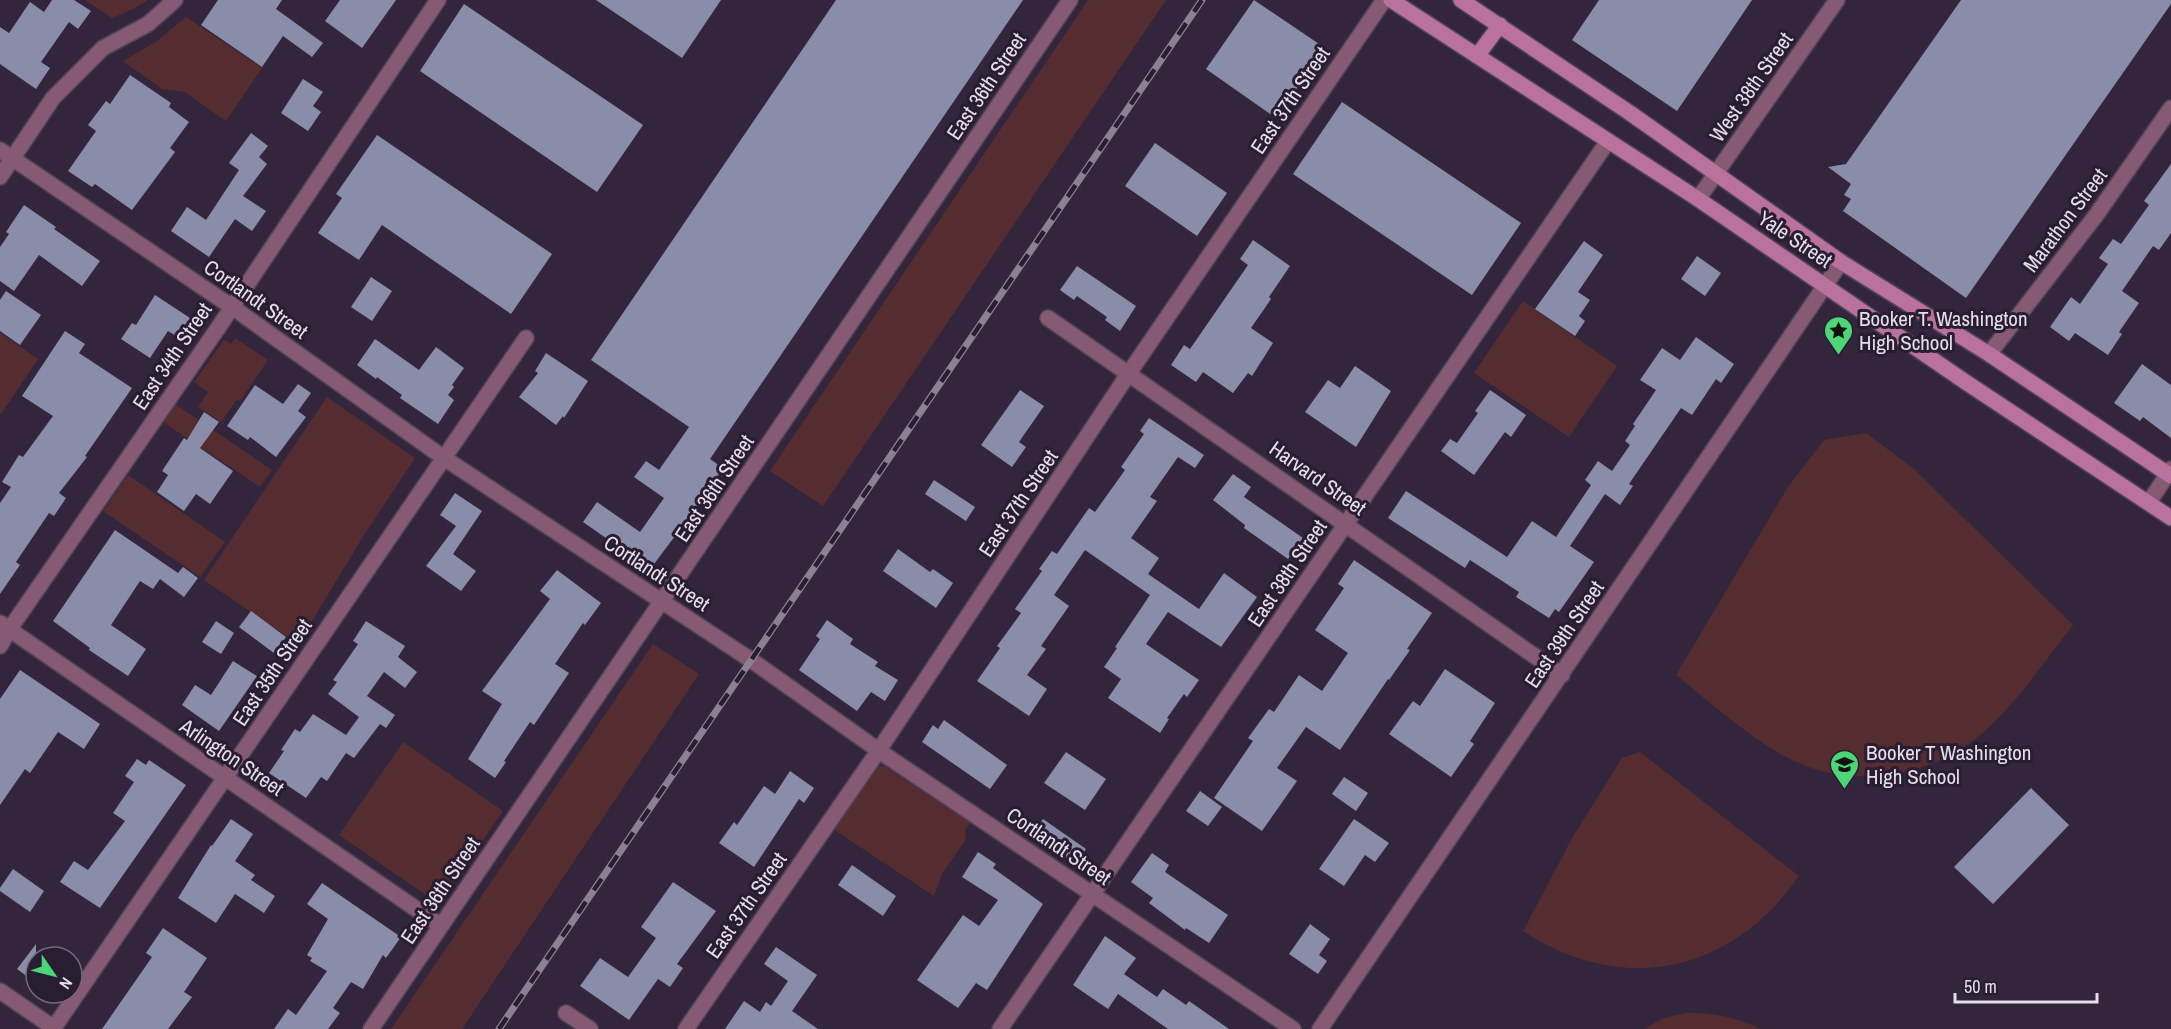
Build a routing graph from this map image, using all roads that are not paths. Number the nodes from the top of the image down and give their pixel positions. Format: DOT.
graph roads {
  1 [pos="175,0"];
  2 [pos="438,0"];
  3 [pos="1070,0"];
  4 [pos="1384,0"];
  5 [pos="1391,0"];
  6 [pos="1461,0"];
  7 [pos="1837,0"];
  8 [pos="1500,25"];
  9 [pos="1477,56"];
  10 [pos="2171,108"];
  11 [pos="1608,141"];
  12 [pos="6,154"];
  13 [pos="1716,173"];
  14 [pos="0,177"];
  15 [pos="1698,198"];
  16 [pos="1841,262"];
  17 [pos="1825,285"];
  18 [pos="231,307"];
  19 [pos="1048,318"];
  20 [pos="526,338"];
  21 [pos="1989,354"];
  22 [pos="1130,373"];
  23 [pos="444,458"];
  24 [pos="2170,473"];
  25 [pos="2149,502"];
  26 [pos="2171,518"];
  27 [pos="1346,524"];
  28 [pos="662,601"];
  29 [pos="4,626"];
  30 [pos="0,646"];
  31 [pos="1562,675"];
  32 [pos="879,750"];
  33 [pos="225,778"];
  34 [pos="1093,894"];
  35 [pos="441,926"];
  36 [pos="0,991"];
  37 [pos="566,1013"];
  38 [pos="54,1028"];
  39 [pos="371,1029"];
  40 [pos="590,1029"];
  41 [pos="686,1029"];
  42 [pos="1000,1029"];
  43 [pos="1293,1029"];
  44 [pos="1320,1029"];
  1 -- 12 [label="street"];
  2 -- 18 [label="street, East 34th Street"];
  3 -- 28 [label="street, East 36th Street"];
  4 -- 22 [label="street, East 37th Street"];
  5 -- 9 [label="main road, Yale Street"];
  6 -- 8 [label="main road, Yale Street"];
  7 -- 13 [label="street, West 38th Street"];
  8 -- 9 [label="main road"];
  8 -- 13 [label="main road, Yale Street"];
  9 -- 11 [label="main road, Yale Street"];
  10 -- 21 [label="street, Marathon Street"];
  11 -- 15 [label="main road, Yale Street"];
  11 -- 27 [label="street, East 38th Street"];
  12 -- 14 [label="street"];
  12 -- 18 [label="street, Cortlandt Street"];
  13 -- 15 [label="street, West 38th Street"];
  13 -- 16 [label="main road, Yale Street"];
  15 -- 17 [label="main road, Yale Street"];
  16 -- 17 [label="street, East 39th Street"];
  16 -- 21 [label="main road, Yale Street"];
  17 -- 25 [label="main road, Yale Street"];
  17 -- 31 [label="street, East 39th Street"];
  18 -- 23 [label="street, Cortlandt Street"];
  18 -- 29 [label="street, East 34th Street"];
  19 -- 22 [label="street, Harvard Street"];
  20 -- 23 [label="street, East 35th Street"];
  21 -- 24 [label="main road, Yale Street"];
  22 -- 27 [label="street, Harvard Street"];
  22 -- 32 [label="street, East 37th Street"];
  23 -- 28 [label="street, Cortlandt Street"];
  23 -- 33 [label="street, East 35th Street"];
  24 -- 25 [label="street"];
  25 -- 26 [label="main road, Yale Street"];
  27 -- 31 [label="street, Harvard Street"];
  27 -- 34 [label="street, East 38th Street"];
  28 -- 32 [label="street, Cortlandt Street"];
  28 -- 35 [label="street, East 36th Street"];
  29 -- 30 [label="street, East 34th Street"];
  29 -- 33 [label="street, Arlington Street"];
  31 -- 44 [label="street, East 39th Street"];
  32 -- 34 [label="street, Cortlandt Street"];
  32 -- 41 [label="street, East 37th Street"];
  33 -- 35 [label="street, Arlington Street"];
  33 -- 38 [label="street, East 35th Street"];
  34 -- 42 [label="street, East 38th Street"];
  34 -- 43 [label="street, Cortlandt Street"];
  35 -- 39 [label="street, East 36th Street"];
  36 -- 38 [label="street"];
  37 -- 40 [label="street"];
}
